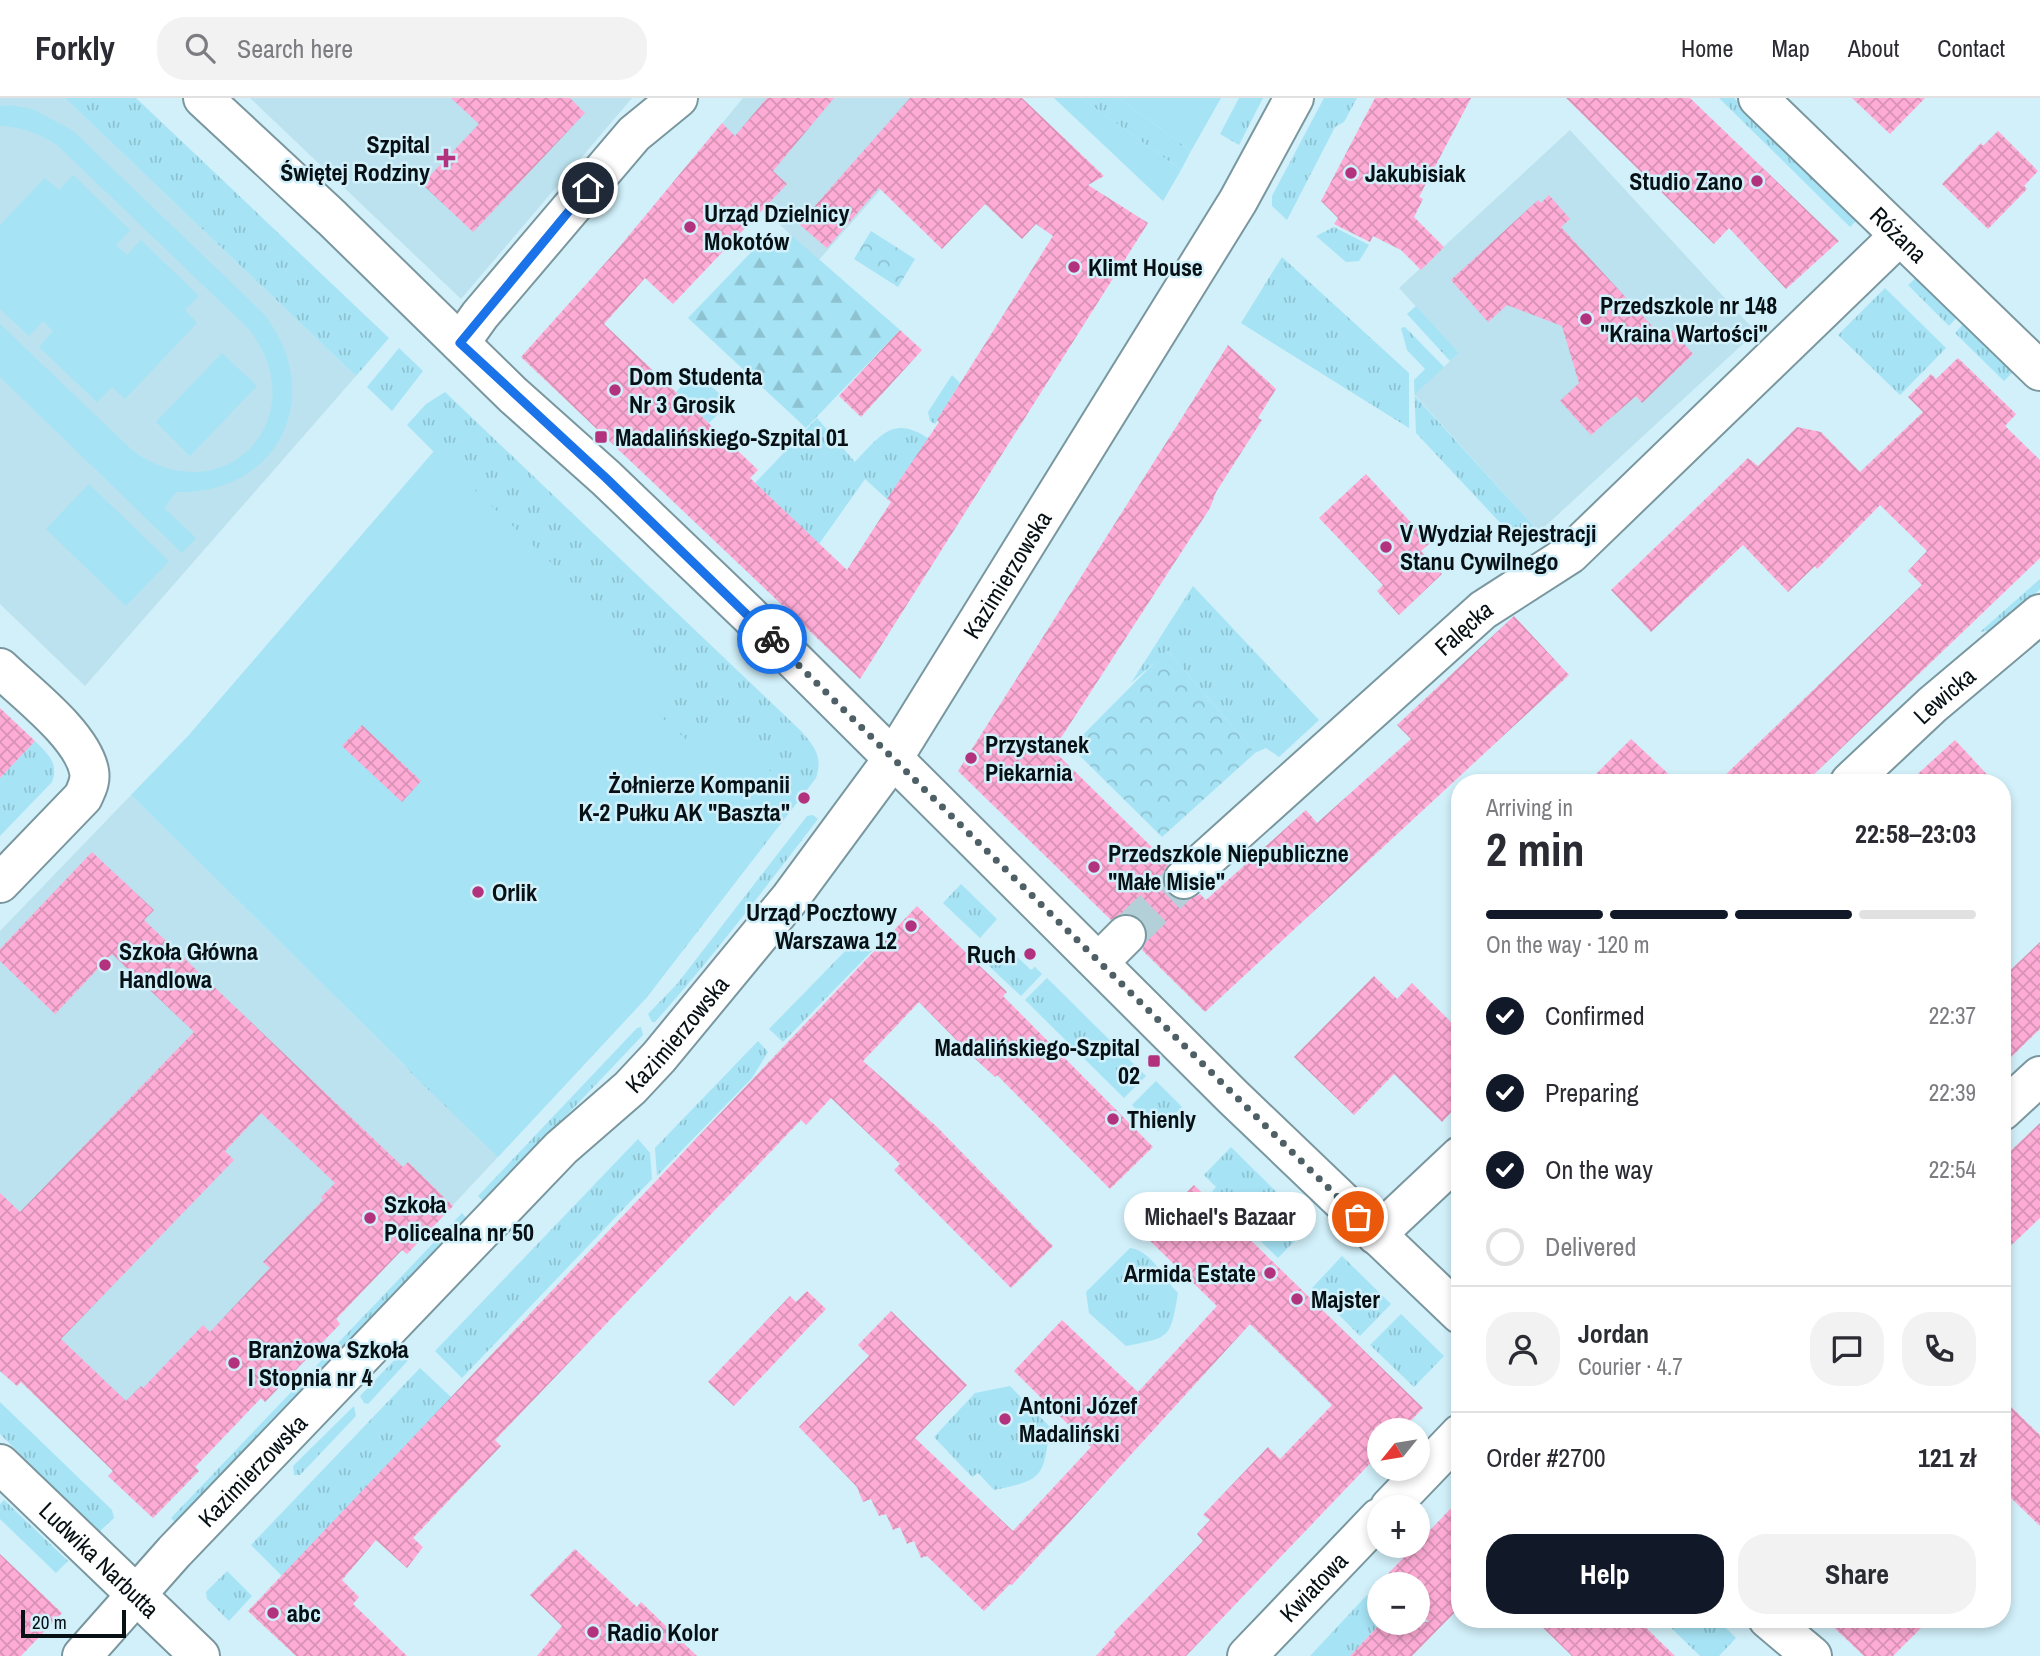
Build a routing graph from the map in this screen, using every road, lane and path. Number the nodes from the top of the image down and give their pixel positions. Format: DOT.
graph roads {
  1 [pos="203,98"];
  2 [pos="678,98"];
  3 [pos="1758,98"];
  4 [pos="1294,101"];
  5 [pos="1898,237"];
  6 [pos="460,343"];
  7 [pos="2040,371"];
  8 [pos="2040,614"];
  9 [pos="0,668"];
  10 [pos="892,760"];
  11 [pos="1859,774"];
  12 [pos="1184,879"];
  13 [pos="0,883"];
  14 [pos="1126,935"];
  15 [pos="1099,962"];
  16 [pos="2040,1076"];
  17 [pos="2011,1103"];
  18 [pos="1451,1164"];
  19 [pos="1376,1235"];
  20 [pos="1451,1306"];
  21 [pos="1451,1443"];
  22 [pos="0,1464"];
  23 [pos="1402,1495"];
  24 [pos="1367,1531"];
  25 [pos="137,1596"];
  26 [pos="1779,1628"];
  27 [pos="82,1656"];
  28 [pos="200,1656"];
  29 [pos="1247,1656"];
  30 [pos="1812,1656"];
  1 -- 6 [label="street"];
  2 -- 6 [label="street"];
  3 -- 5 [label="street, Różana"];
  4 -- 10 [label="street, Kazimierzowska"];
  5 -- 7 [label="street, Różana"];
  5 -- 12 [label="street, Falęcka"];
  6 -- 10 [label="street"];
  8 -- 11 [label="street, Lewicka"];
  9 -- 13 [label="street"];
  10 -- 15 [label="street"];
  10 -- 25 [label="street, Kazimierzowska"];
  14 -- 15 [label="street"];
  15 -- 19 [label="street"];
  16 -- 17 [label="street"];
  18 -- 19 [label="street"];
  19 -- 20 [label="street"];
  21 -- 23 [label="street"];
  22 -- 25 [label="street, Ludwika Narbutta"];
  24 -- 29 [label="street, Kwiatowa"];
  25 -- 27 [label="street, Kazimierzowska"];
  25 -- 28 [label="street, Ludwika Narbutta"];
  26 -- 30 [label="street"];
}
